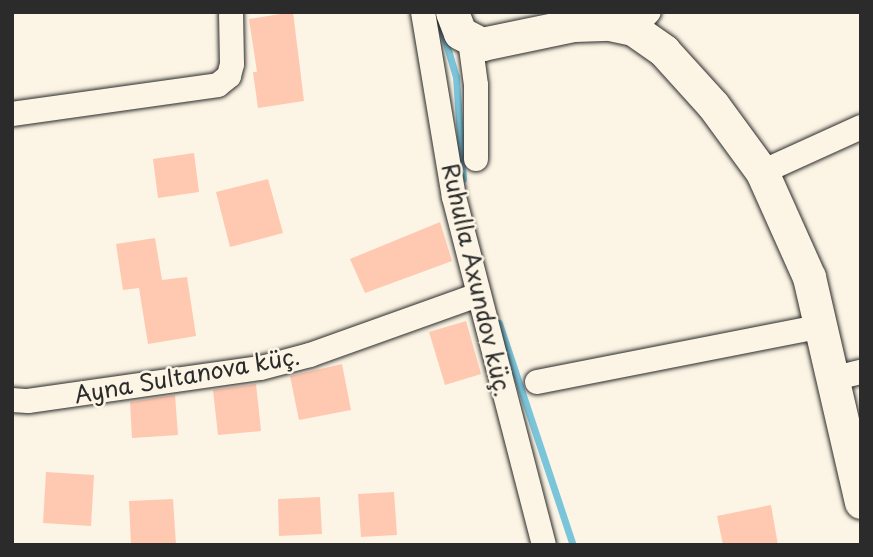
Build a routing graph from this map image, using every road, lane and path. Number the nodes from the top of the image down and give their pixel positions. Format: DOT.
graph roads {
  1 [pos="231,12"];
  2 [pos="423,12"];
  3 [pos="452,12"];
  4 [pos="641,20"];
  5 [pos="470,40"];
  6 [pos="12,114"];
  7 [pos="861,127"];
  8 [pos="476,159"];
  9 [pos="762,172"];
  10 [pos="478,295"];
  11 [pos="822,326"];
  12 [pos="847,375"];
  13 [pos="537,382"];
  14 [pos="12,400"];
  15 [pos="861,502"];
  16 [pos="544,545"];
  1 -- 6 [label="street"];
  2 -- 10 [label="street, Ruhulla Axundov küç."];
  3 -- 5 [label="street"];
  4 -- 5 [label="street"];
  4 -- 9 [label="street"];
  5 -- 8 [label="street"];
  7 -- 9 [label="street"];
  9 -- 11 [label="street"];
  10 -- 14 [label="street, Ayna Sultanova küç."];
  10 -- 16 [label="street, Ruhulla Axundov küç."];
  11 -- 12 [label="street"];
  11 -- 13 [label="street"];
  12 -- 15 [label="street"];
}
